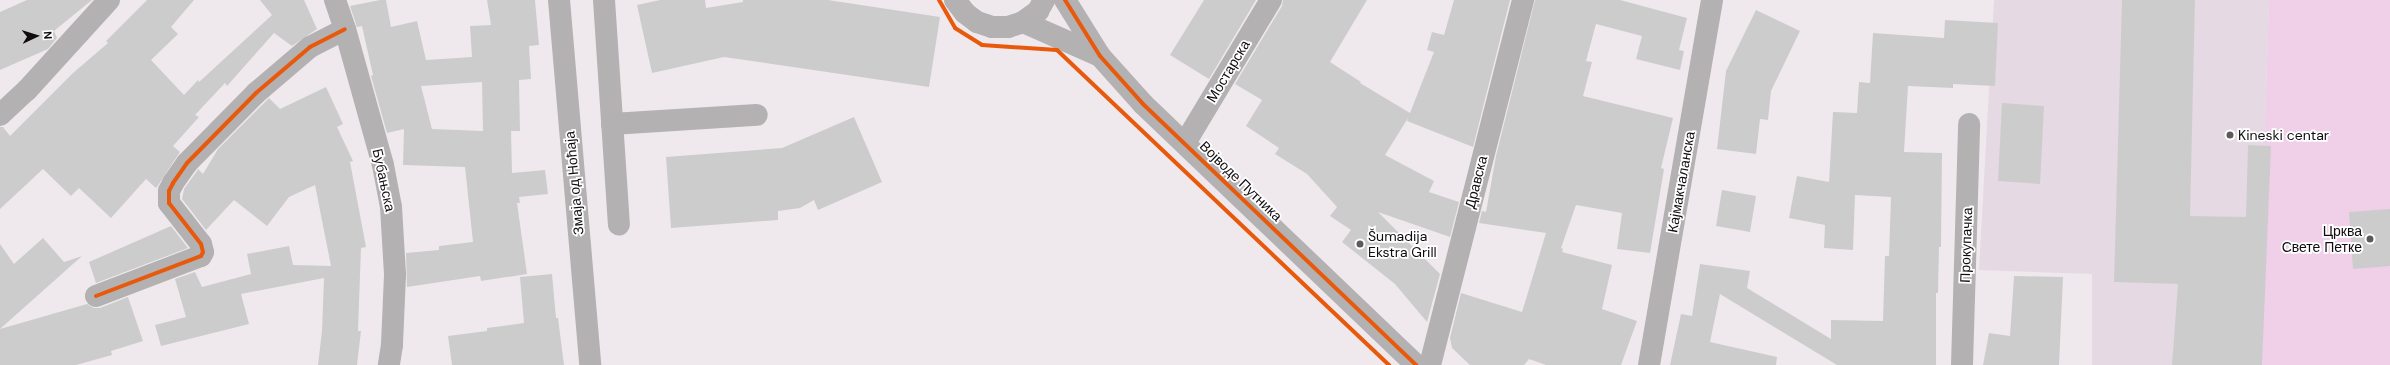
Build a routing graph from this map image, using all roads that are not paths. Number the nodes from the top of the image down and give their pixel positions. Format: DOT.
graph roads {
  1 [pos="109,0"];
  2 [pos="334,0"];
  3 [pos="559,0"];
  4 [pos="604,0"];
  5 [pos="955,0"];
  6 [pos="1044,0"];
  7 [pos="1065,0"];
  8 [pos="1272,0"];
  9 [pos="1523,0"];
  10 [pos="1712,0"];
  11 [pos="1023,22"];
  12 [pos="345,29"];
  13 [pos="1100,56"];
  14 [pos="757,114"];
  15 [pos="0,115"];
  16 [pos="612,124"];
  17 [pos="1969,124"];
  18 [pos="1185,143"];
  19 [pos="619,225"];
  20 [pos="96,296"];
  21 [pos="389,365"];
  22 [pos="590,365"];
  23 [pos="1416,365"];
  24 [pos="1430,365"];
  25 [pos="1649,365"];
  26 [pos="1962,365"];
  1 -- 15 [label="street"];
  2 -- 12 [label="street, Бубањска"];
  3 -- 22 [label="street, Змаја од Ноћаја"];
  4 -- 16 [label="street"];
  5 -- 11 [label="street"];
  6 -- 11 [label="street"];
  7 -- 13 [label="street, Војводе Путника"];
  8 -- 18 [label="street, Мостарска"];
  9 -- 24 [label="street, Дравска"];
  10 -- 25 [label="street, Кајмакчаланска"];
  11 -- 13 [label="street, Војводе Путника"];
  12 -- 20 [label="street"];
  12 -- 21 [label="street, Бубањска"];
  13 -- 18 [label="street, Војводе Путника"];
  14 -- 16 [label="street"];
  16 -- 19 [label="street"];
  17 -- 26 [label="street, Прокупачка"];
  18 -- 23 [label="street, Војводе Путника"];
}
